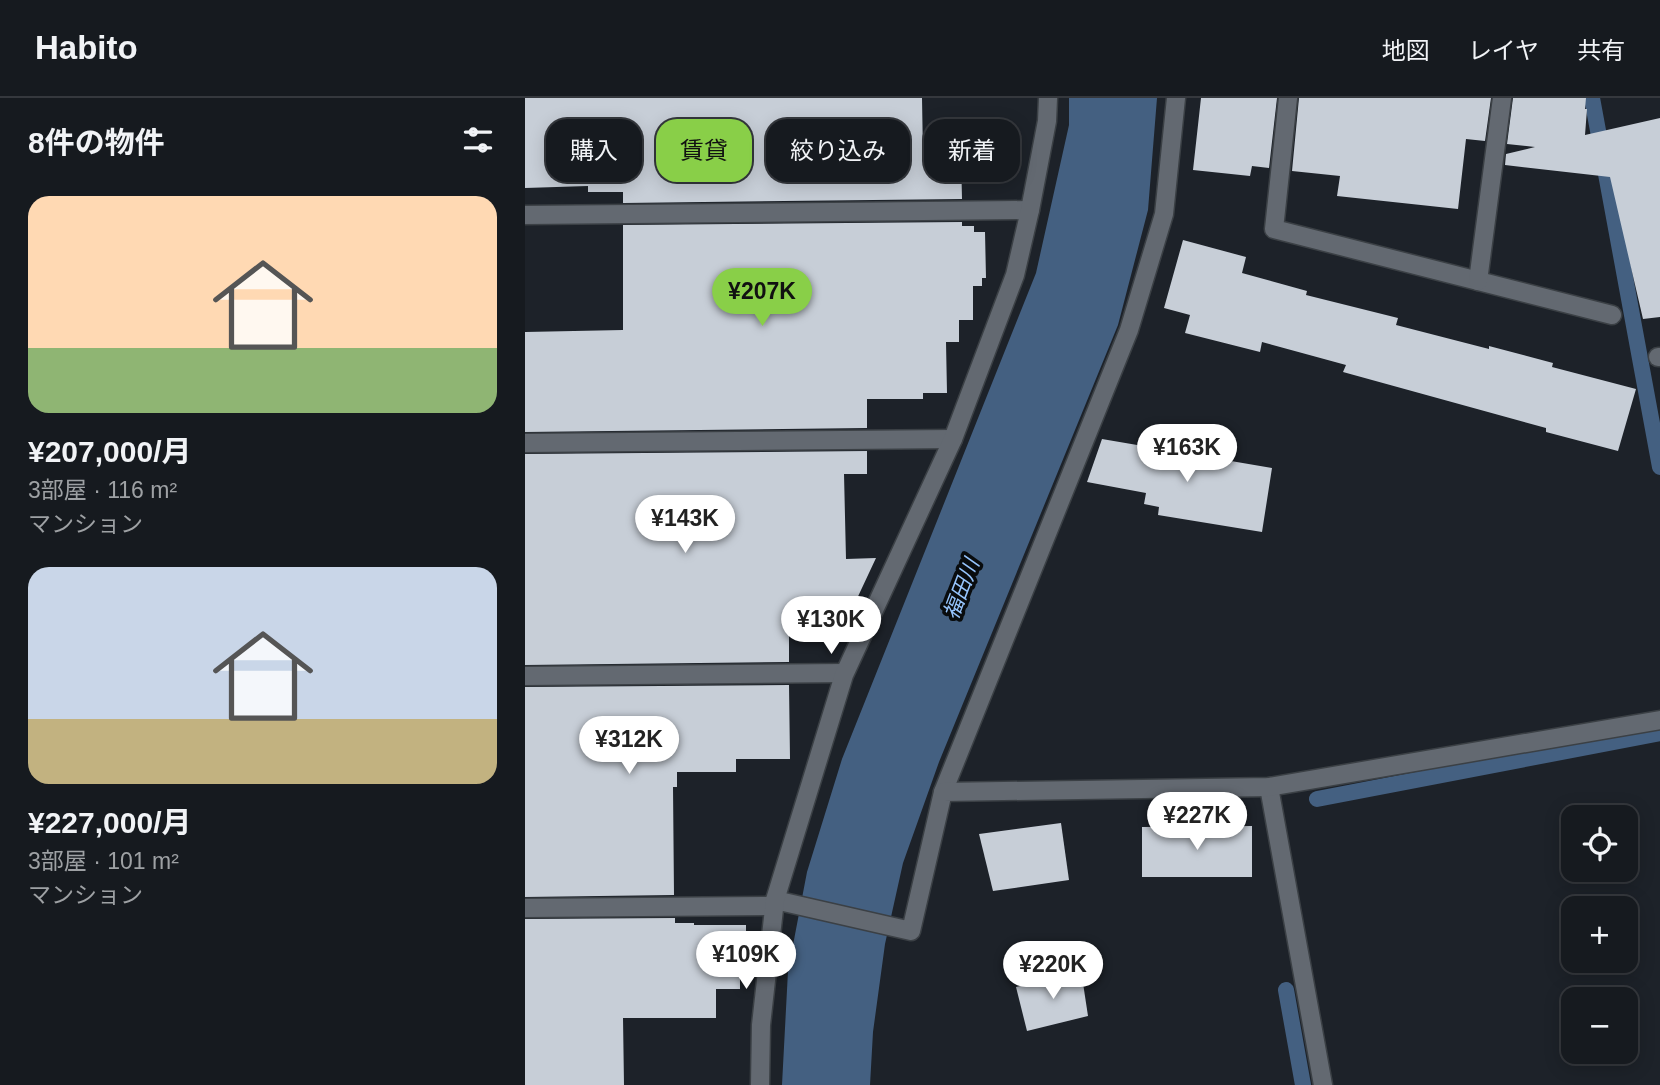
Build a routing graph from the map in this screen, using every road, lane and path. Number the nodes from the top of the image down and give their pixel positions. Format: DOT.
graph roads {
  1 [pos="1048,98"];
  2 [pos="1176,98"];
  3 [pos="1287,98"];
  4 [pos="1502,98"];
  5 [pos="1030,210"];
  6 [pos="525,215"];
  7 [pos="1478,281"];
  8 [pos="1612,315"];
  9 [pos="953,439"];
  10 [pos="525,443"];
  11 [pos="844,673"];
  12 [pos="525,676"];
  13 [pos="1660,720"];
  14 [pos="1269,787"];
  15 [pos="943,792"];
  16 [pos="780,903"];
  17 [pos="525,908"];
  18 [pos="760,1085"];
  19 [pos="1323,1085"];
  1 -- 5 [label="street"];
  2 -- 15 [label="street"];
  3 -- 7 [label="street"];
  4 -- 7 [label="street"];
  5 -- 6 [label="street"];
  5 -- 9 [label="street"];
  7 -- 8 [label="street"];
  9 -- 10 [label="street"];
  9 -- 11 [label="street"];
  11 -- 12 [label="street"];
  11 -- 16 [label="street"];
  13 -- 14 [label="street"];
  14 -- 15 [label="street"];
  14 -- 19 [label="street"];
  15 -- 16 [label="street"];
  16 -- 17 [label="street"];
  16 -- 18 [label="street"];
}
